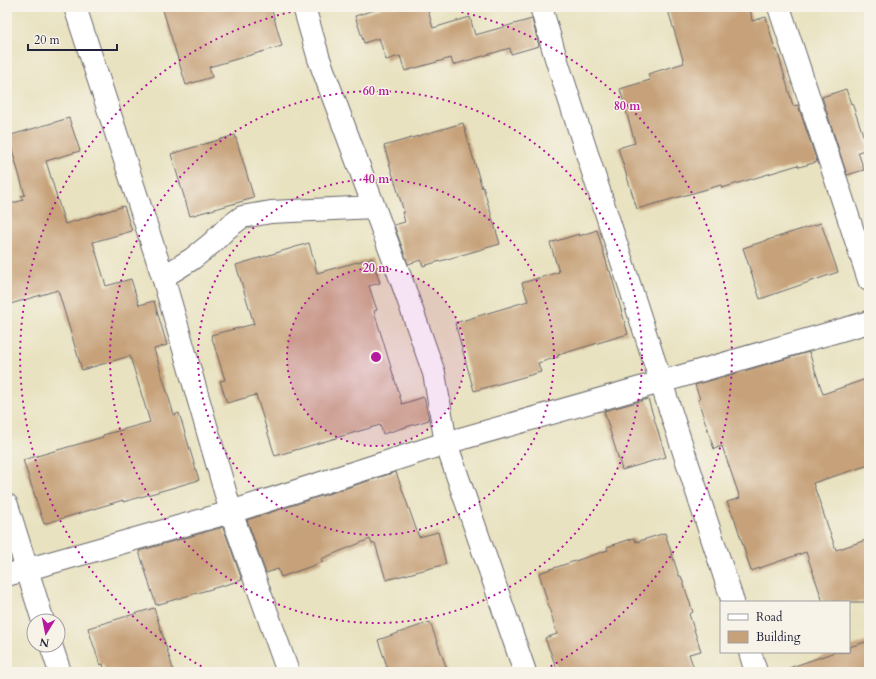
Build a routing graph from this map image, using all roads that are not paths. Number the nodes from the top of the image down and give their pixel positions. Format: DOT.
graph roads {
  1 [pos="75,7"];
  2 [pos="304,7"];
  3 [pos="541,7"];
  4 [pos="779,7"];
  5 [pos="374,208"];
  6 [pos="163,276"];
  7 [pos="869,280"];
  8 [pos="869,322"];
  9 [pos="661,382"];
  10 [pos="446,443"];
  11 [pos="7,505"];
  12 [pos="231,512"];
  13 [pos="17,573"];
  14 [pos="733,601"];
  15 [pos="40,613"];
  16 [pos="54,653"];
  17 [pos="750,653"];
  18 [pos="60,672"];
  19 [pos="288,672"];
  20 [pos="525,672"];
  21 [pos="756,672"];
  1 -- 6 [label="street"];
  2 -- 5 [label="street"];
  3 -- 9 [label="street"];
  4 -- 7 [label="street"];
  5 -- 6 [label="street"];
  5 -- 10 [label="street"];
  6 -- 12 [label="street"];
  8 -- 9 [label="street"];
  9 -- 10 [label="street"];
  9 -- 14 [label="street"];
  10 -- 12 [label="street"];
  10 -- 20 [label="street"];
  11 -- 13 [label="street"];
  12 -- 13 [label="street"];
  12 -- 19 [label="street"];
  13 -- 15 [label="street"];
  16 -- 18 [label="street"];
  17 -- 21 [label="street"];
}
